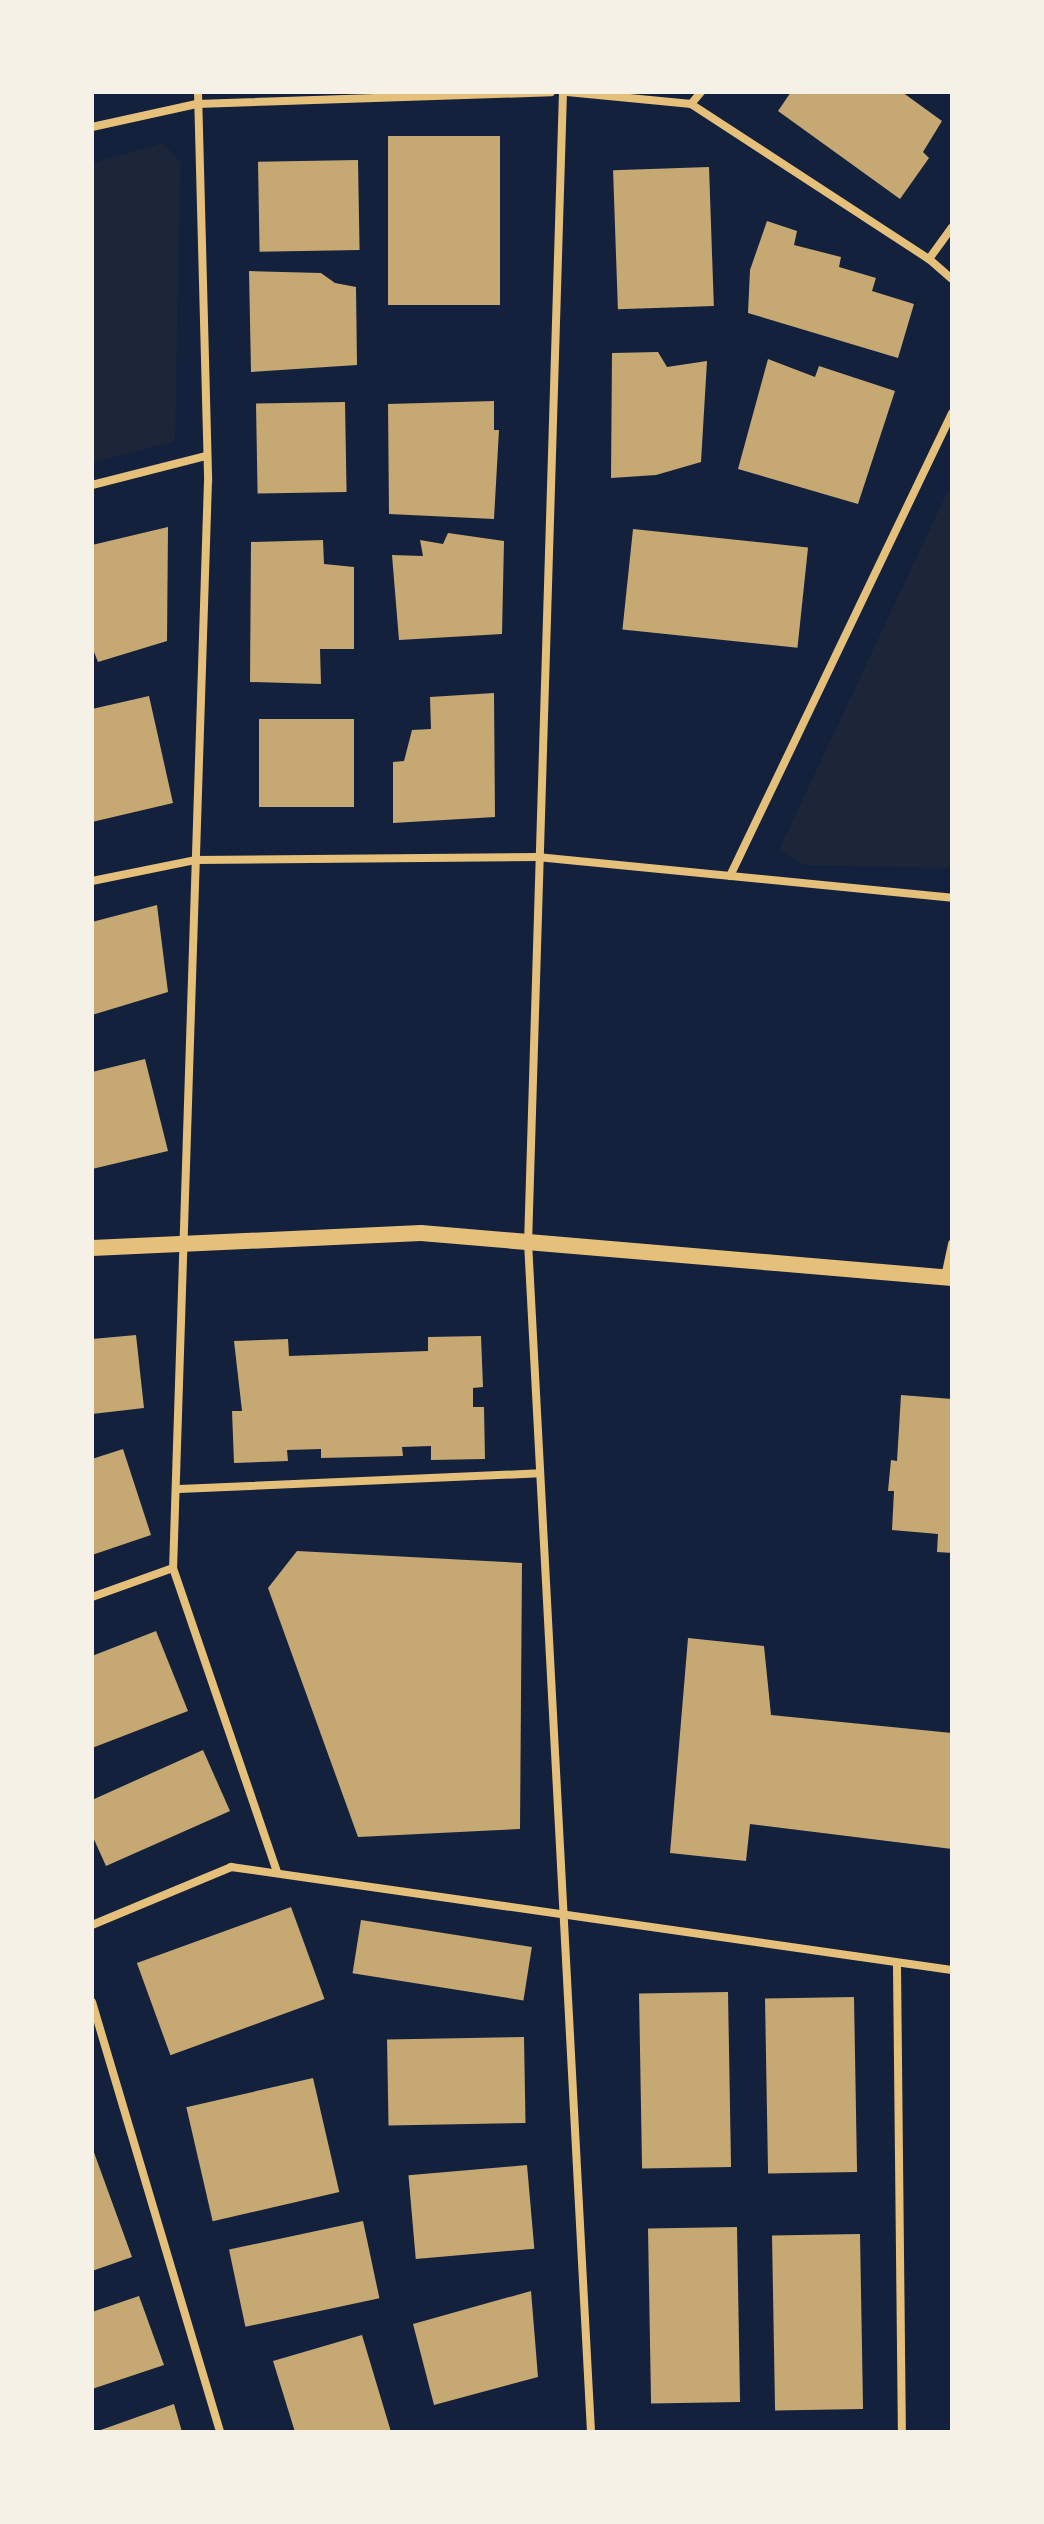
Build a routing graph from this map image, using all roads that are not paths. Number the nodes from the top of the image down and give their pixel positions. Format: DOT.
graph roads {
  1 [pos="198,92"];
  2 [pos="551,92"];
  3 [pos="565,92"];
  4 [pos="701,92"];
  5 [pos="197,104"];
  6 [pos="691,104"];
  7 [pos="92,127"];
  8 [pos="952,227"];
  9 [pos="929,259"];
  10 [pos="952,279"];
  11 [pos="952,413"];
  12 [pos="206,456"];
  13 [pos="92,485"];
  14 [pos="537,857"];
  15 [pos="195,860"];
  16 [pos="730,876"];
  17 [pos="92,881"];
  18 [pos="952,898"];
  19 [pos="528,1242"];
  20 [pos="182,1244"];
  21 [pos="952,1244"];
  22 [pos="92,1248"];
  23 [pos="948,1278"];
  24 [pos="540,1473"];
  25 [pos="179,1489"];
  26 [pos="173,1568"];
  27 [pos="92,1597"];
  28 [pos="277,1872"];
  29 [pos="564,1917"];
  30 [pos="92,1925"];
  31 [pos="897,1966"];
  32 [pos="952,1970"];
  33 [pos="92,2002"];
  34 [pos="220,2432"];
  35 [pos="591,2432"];
  36 [pos="902,2432"];
  1 -- 5 [label="street"];
  2 -- 5 [label="street"];
  3 -- 6 [label="street"];
  3 -- 14 [label="street"];
  4 -- 6 [label="street"];
  5 -- 7 [label="street"];
  5 -- 12 [label="street"];
  6 -- 9 [label="street"];
  8 -- 9 [label="street"];
  9 -- 10 [label="street"];
  11 -- 16 [label="street"];
  12 -- 13 [label="street"];
  12 -- 15 [label="street"];
  14 -- 15 [label="street"];
  14 -- 16 [label="street"];
  14 -- 19 [label="street"];
  15 -- 17 [label="street"];
  15 -- 20 [label="street"];
  16 -- 18 [label="street"];
  19 -- 20 [label="main road"];
  19 -- 23 [label="main road"];
  19 -- 24 [label="street"];
  20 -- 22 [label="main road"];
  20 -- 25 [label="street"];
  21 -- 23 [label="street"];
  24 -- 25 [label="street"];
  24 -- 29 [label="street"];
  25 -- 26 [label="street"];
  26 -- 27 [label="street"];
  26 -- 28 [label="street"];
  28 -- 29 [label="street"];
  28 -- 30 [label="street"];
  29 -- 31 [label="street"];
  29 -- 35 [label="street"];
  31 -- 32 [label="street"];
  31 -- 36 [label="street"];
  33 -- 34 [label="street"];
}
